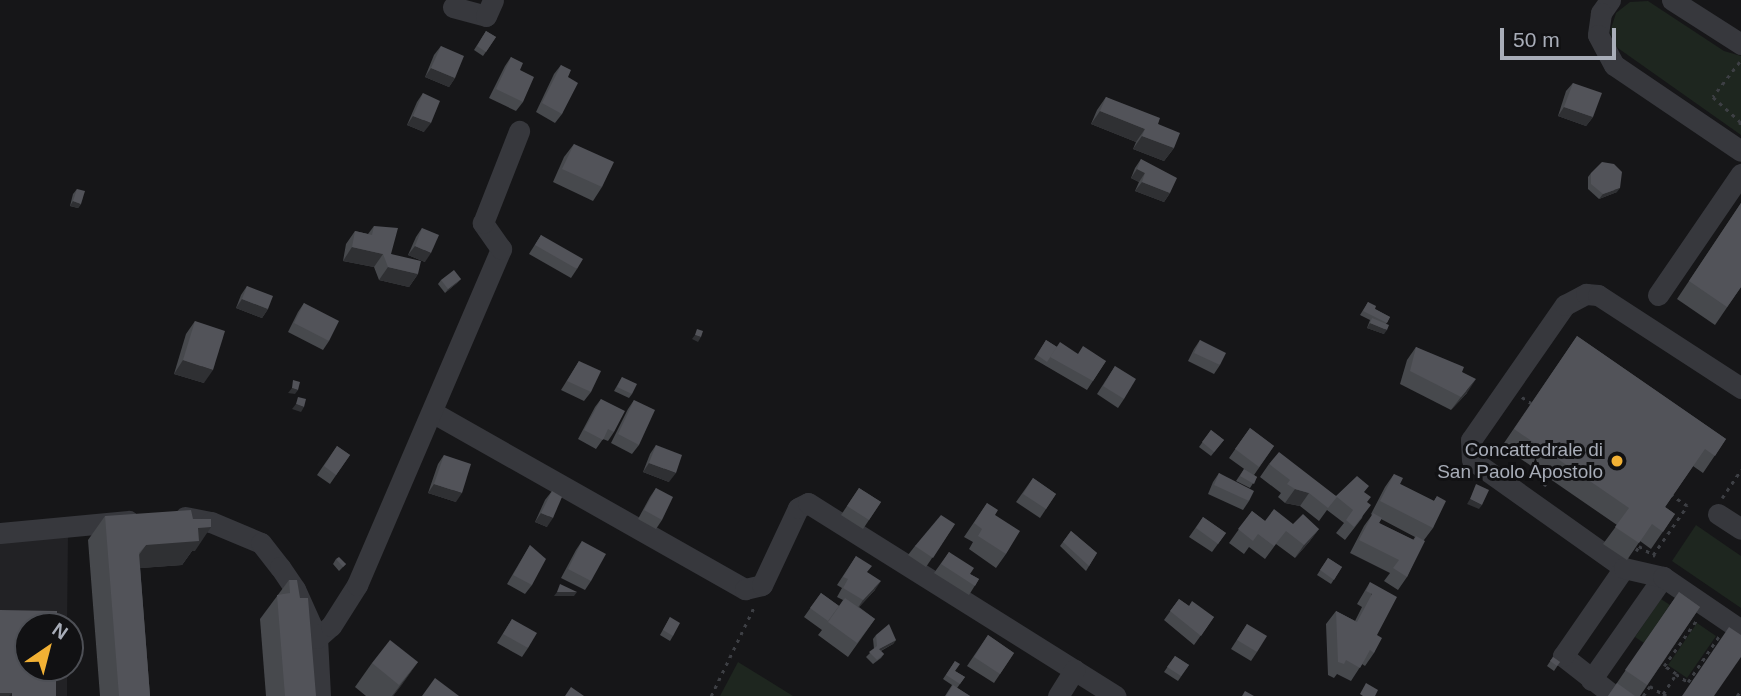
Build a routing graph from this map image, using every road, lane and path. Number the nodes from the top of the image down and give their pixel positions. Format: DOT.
graph roads {
  1 [pos="493,0"];
  2 [pos="1610,0"];
  3 [pos="1672,0"];
  4 [pos="453,7"];
  5 [pos="1741,44"];
  6 [pos="1741,61"];
  7 [pos="1741,127"];
  8 [pos="519,131"];
  9 [pos="1741,151"];
  10 [pos="1741,174"];
  11 [pos="1658,295"];
  12 [pos="1741,388"];
  13 [pos="432,412"];
  14 [pos="1741,470"];
  15 [pos="1549,479"];
  16 [pos="1544,486"];
  17 [pos="1672,496"];
  18 [pos="1722,504"];
  19 [pos="1741,529"];
  20 [pos="0,533"];
  21 [pos="1653,555"];
  22 [pos="1624,568"];
  23 [pos="1663,577"];
  24 [pos="754,590"];
  25 [pos="1696,621"];
  26 [pos="1741,630"];
  27 [pos="1719,636"];
  28 [pos="317,638"];
  29 [pos="1074,670"];
  30 [pos="1676,674"];
  31 [pos="1591,680"];
  32 [pos="1741,690"];
  33 [pos="1664,695"];
  34 [pos="320,696"];
  35 [pos="711,696"];
  36 [pos="1058,696"];
  37 [pos="1116,696"];
  38 [pos="1614,696"];
  39 [pos="1643,696"];
  40 [pos="1737,696"];
  1 -- 4 [label="street"];
  2 -- 9 [label="street"];
  3 -- 5 [label="street"];
  6 -- 7 [label="path"];
  8 -- 13 [label="street"];
  10 -- 11 [label="street"];
  12 -- 22 [label="street"];
  13 -- 24 [label="street"];
  13 -- 28 [label="street"];
  14 -- 18 [label="path"];
  15 -- 16 [label="path"];
  17 -- 21 [label="path"];
  18 -- 19 [label="street"];
  20 -- 28 [label="street"];
  22 -- 23 [label="street"];
  22 -- 31 [label="street"];
  23 -- 26 [label="street"];
  23 -- 31 [label="street"];
  24 -- 29 [label="street"];
  24 -- 35 [label="path"];
  25 -- 30 [label="path"];
  27 -- 30 [label="path"];
  28 -- 34 [label="street"];
  29 -- 36 [label="street"];
  29 -- 37 [label="street"];
  30 -- 33 [label="path"];
  31 -- 38 [label="street"];
  32 -- 40 [label="path"];
  33 -- 39 [label="path"];
}
